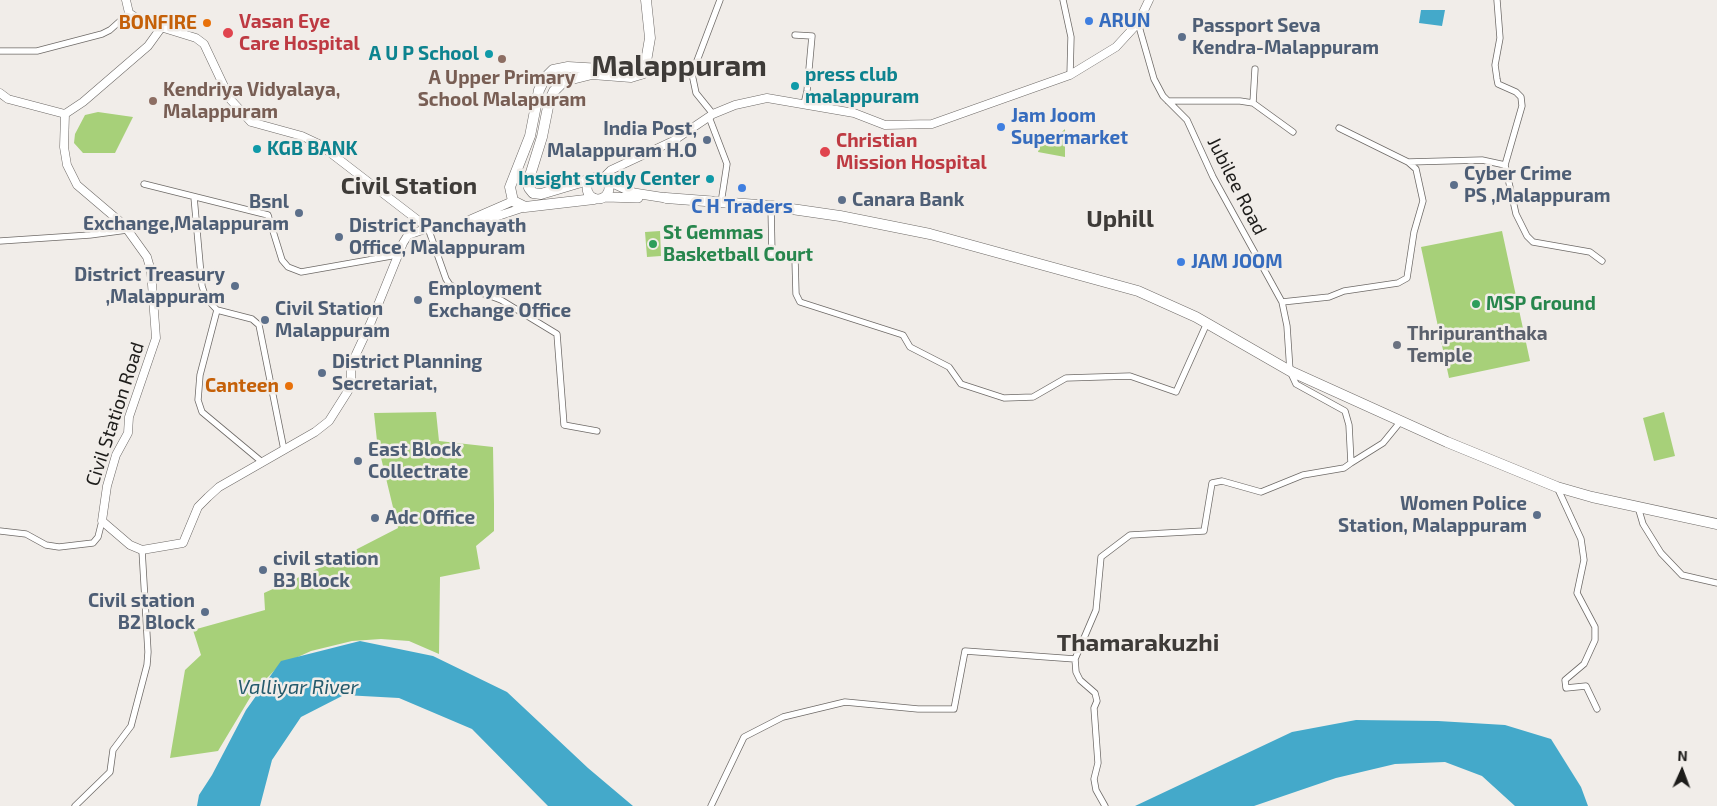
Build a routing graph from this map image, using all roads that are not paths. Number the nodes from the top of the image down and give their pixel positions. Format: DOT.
graph roads {
  1 [pos="126,0"];
  2 [pos="646,0"];
  3 [pos="720,0"];
  4 [pos="1063,0"];
  5 [pos="1149,0"];
  6 [pos="1497,0"];
  7 [pos="129,13"];
  8 [pos="1138,23"];
  9 [pos="161,28"];
  10 [pos="795,35"];
  11 [pos="0,51"];
  12 [pos="646,62"];
  13 [pos="1255,69"];
  14 [pos="1070,75"];
  15 [pos="0,94"];
  16 [pos="1168,101"];
  17 [pos="1253,103"];
  18 [pos="804,104"];
  19 [pos="65,114"];
  20 [pos="711,116"];
  21 [pos="1339,128"];
  22 [pos="1293,132"];
  23 [pos="1408,162"];
  24 [pos="1505,165"];
  25 [pos="604,179"];
  26 [pos="591,180"];
  27 [pos="144,184"];
  28 [pos="194,197"];
  29 [pos="605,197"];
  30 [pos="594,198"];
  31 [pos="666,198"];
  32 [pos="513,201"];
  33 [pos="721,203"];
  34 [pos="771,206"];
  35 [pos="525,207"];
  36 [pos="458,226"];
  37 [pos="428,228"];
  38 [pos="127,230"];
  39 [pos="0,241"];
  40 [pos="397,255"];
  41 [pos="1602,261"];
  42 [pos="1282,302"];
  43 [pos="217,310"];
  44 [pos="1207,323"];
  45 [pos="1290,371"];
  46 [pos="1401,421"];
  47 [pos="597,431"];
  48 [pos="284,450"];
  49 [pos="262,462"];
  50 [pos="1351,464"];
  51 [pos="1557,487"];
  52 [pos="1638,507"];
  53 [pos="102,521"];
  54 [pos="1717,524"];
  55 [pos="0,531"];
  56 [pos="142,550"];
  57 [pos="1717,583"];
  58 [pos="1075,659"];
  59 [pos="1597,709"];
  60 [pos="75,806"];
  61 [pos="711,806"];
  62 [pos="1106,806"];
  1 -- 7 [label="main road"];
  2 -- 12 [label="highway"];
  3 -- 20 [label="street"];
  4 -- 14 [label="street"];
  5 -- 8 [label="main road"];
  6 -- 24 [label="street"];
  7 -- 9 [label="main road"];
  7 -- 11 [label="street"];
  8 -- 14 [label="main road"];
  8 -- 16 [label="street, Jubilee Road"];
  9 -- 19 [label="main road"];
  9 -- 37 [label="main road"];
  10 -- 18 [label="street"];
  12 -- 26 [label="highway"];
  12 -- 32 [label="highway"];
  13 -- 17 [label="street"];
  14 -- 18 [label="main road"];
  15 -- 19 [label="main road"];
  16 -- 17 [label="street"];
  16 -- 42 [label="street, Jubilee Road"];
  17 -- 22 [label="street"];
  18 -- 20 [label="main road"];
  19 -- 38 [label="main road, Civil Station Road"];
  20 -- 25 [label="main road"];
  20 -- 33 [label="street"];
  21 -- 23 [label="street"];
  23 -- 24 [label="street"];
  23 -- 42 [label="street"];
  24 -- 41 [label="street"];
  25 -- 26 [label="main road"];
  25 -- 29 [label="main road"];
  25 -- 31 [label="main road"];
  26 -- 30 [label="main road"];
  27 -- 28 [label="street"];
  28 -- 40 [label="street"];
  28 -- 43 [label="street"];
  29 -- 30 [label="main road"];
  29 -- 31 [label="main road"];
  30 -- 35 [label="highway"];
  31 -- 33 [label="highway"];
  32 -- 35 [label="highway"];
  32 -- 36 [label="main road"];
  33 -- 34 [label="highway"];
  34 -- 44 [label="highway"];
  34 -- 44 [label="street"];
  35 -- 36 [label="main road"];
  36 -- 37 [label="main road"];
  37 -- 40 [label="main road"];
  37 -- 47 [label="street"];
  38 -- 39 [label="street"];
  38 -- 53 [label="main road, Civil Station Road"];
  40 -- 48 [label="main road"];
  42 -- 45 [label="street, Jubilee Road"];
  43 -- 48 [label="street"];
  43 -- 49 [label="street"];
  44 -- 45 [label="highway"];
  45 -- 46 [label="highway"];
  45 -- 50 [label="street"];
  46 -- 50 [label="street"];
  46 -- 51 [label="highway"];
  48 -- 49 [label="main road"];
  49 -- 56 [label="main road"];
  50 -- 58 [label="street"];
  51 -- 52 [label="highway"];
  51 -- 59 [label="street"];
  52 -- 54 [label="highway"];
  52 -- 57 [label="street"];
  53 -- 55 [label="street"];
  53 -- 56 [label="main road"];
  56 -- 60 [label="street"];
  58 -- 61 [label="street"];
  58 -- 62 [label="street"];
}
